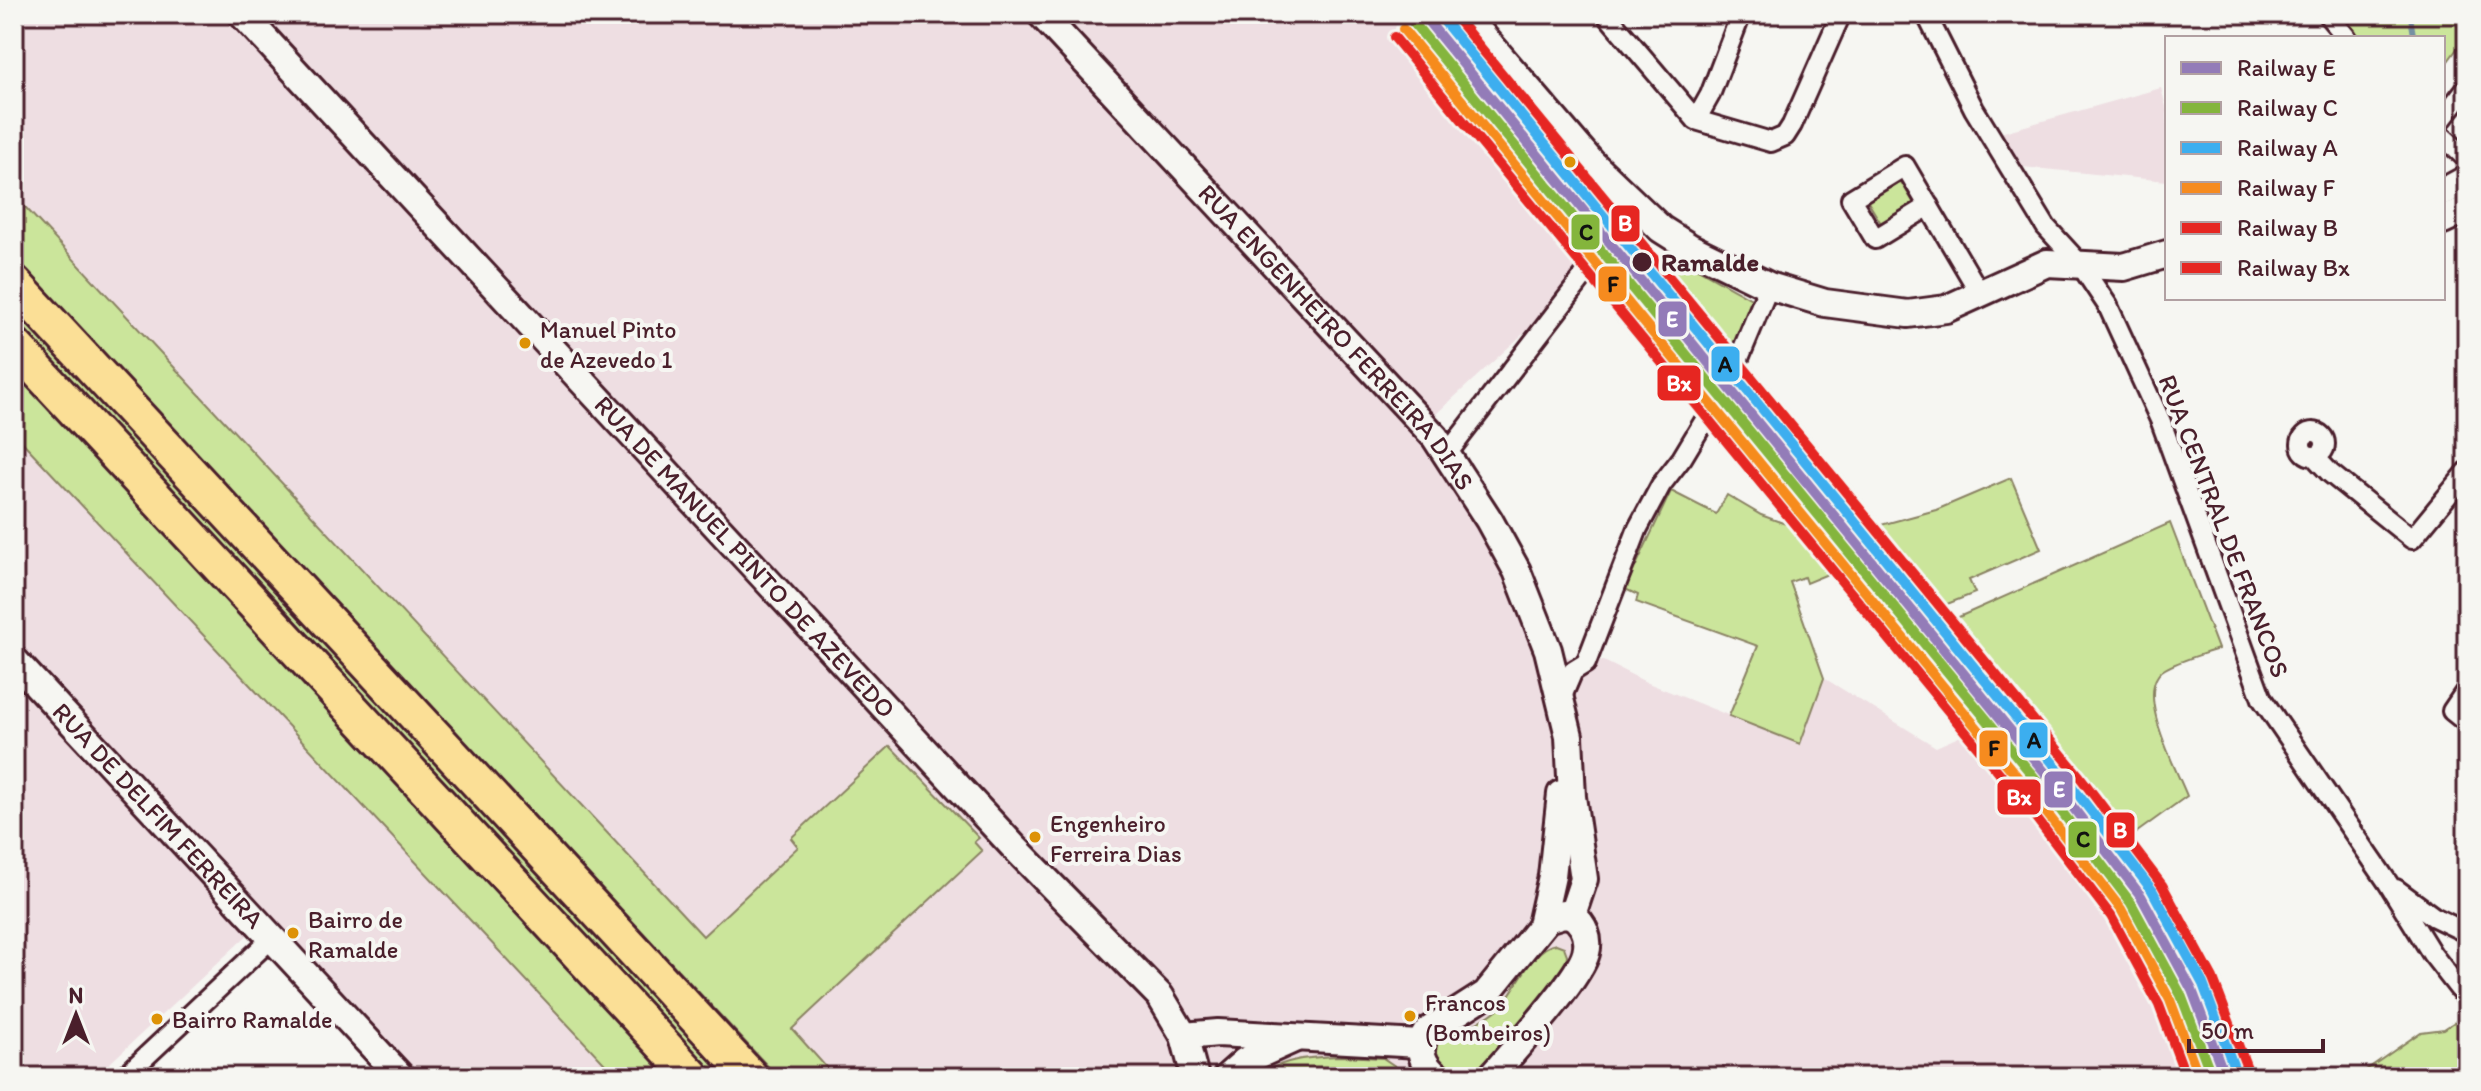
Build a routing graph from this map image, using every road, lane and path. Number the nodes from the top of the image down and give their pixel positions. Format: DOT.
graph roads {
  1 [pos="242,14"];
  2 [pos="1041,14"];
  3 [pos="1464,14"];
  4 [pos="1606,14"];
  5 [pos="1741,14"];
  6 [pos="1841,14"];
  7 [pos="1926,14"];
  8 [pos="2327,14"];
  9 [pos="2345,36"];
  10 [pos="2467,87"];
  11 [pos="2445,115"];
  12 [pos="1696,120"];
  13 [pos="2445,139"];
  14 [pos="2467,159"];
  15 [pos="2467,179"];
  16 [pos="2445,191"];
  17 [pos="1929,206"];
  18 [pos="2467,209"];
  19 [pos="2445,219"];
  20 [pos="1601,254"];
  21 [pos="2165,255"];
  22 [pos="2080,264"];
  23 [pos="14,283"];
  24 [pos="1769,286"];
  25 [pos="1981,295"];
  26 [pos="14,345"];
  27 [pos="1737,363"];
  28 [pos="1723,390"];
  29 [pos="1447,454"];
  30 [pos="2314,456"];
  31 [pos="2467,472"];
  32 [pos="14,660"];
  33 [pos="2467,689"];
  34 [pos="1559,704"];
  35 [pos="2467,723"];
  36 [pos="2388,883"];
  37 [pos="1572,915"];
  38 [pos="1541,925"];
  39 [pos="2467,933"];
  40 [pos="272,938"];
  41 [pos="2467,999"];
  42 [pos="1184,1036"];
  43 [pos="1294,1039"];
  44 [pos="1428,1054"];
  45 [pos="124,1077"];
  46 [pos="401,1077"];
  47 [pos="693,1077"];
  48 [pos="751,1077"];
  49 [pos="1195,1077"];
  50 [pos="1227,1077"];
  51 [pos="1491,1077"];
  1 -- 42 [label="main road, RUA DE MANUEL PINTO DE AZEVEDO"];
  2 -- 29 [label="main road, RUA ENGENHEIRO FERREIRA DIAS"];
  3 -- 24 [label="main road"];
  4 -- 12 [label="street"];
  5 -- 12 [label="street"];
  6 -- 12 [label="street"];
  7 -- 22 [label="street, RUA CENTRAL DE FRANCOS"];
  8 -- 9 [label="street"];
  10 -- 11 [label="street"];
  13 -- 14 [label="street"];
  15 -- 16 [label="main road"];
  17 -- 25 [label="street"];
  18 -- 19 [label="main road"];
  20 -- 29 [label="street"];
  21 -- 22 [label="main road"];
  22 -- 25 [label="main road"];
  22 -- 36 [label="street, RUA CENTRAL DE FRANCOS"];
  23 -- 48 [label="highway"];
  24 -- 25 [label="main road"];
  24 -- 27 [label="street"];
  26 -- 47 [label="highway"];
  28 -- 34 [label="street"];
  29 -- 34 [label="main road, RUA ENGENHEIRO FERREIRA DIAS"];
  30 -- 31 [label="street"];
  32 -- 40 [label="main road, RUA DE DELFIM FERREIRA"];
  33 -- 35 [label="street"];
  34 -- 37 [label="main road, RUA ENGENHEIRO FERREIRA DIAS"];
  34 -- 38 [label="main road, RUA ENGENHEIRO FERREIRA DIAS"];
  36 -- 39 [label="street"];
  36 -- 41 [label="street, RUA CENTRAL DE FRANCOS"];
  37 -- 38 [label="main road"];
  37 -- 51 [label="main road"];
  38 -- 44 [label="main road, RUA ENGENHEIRO FERREIRA DIAS"];
  40 -- 45 [label="street"];
  40 -- 46 [label="main road, RUA DE DELFIM FERREIRA"];
  42 -- 43 [label="main road, RUA ENGENHEIRO FERREIRA DIAS"];
  42 -- 49 [label="main road, RUA DE MANUEL PINTO DE AZEVEDO"];
  43 -- 44 [label="main road, RUA ENGENHEIRO FERREIRA DIAS"];
  43 -- 50 [label="main road"];
}
